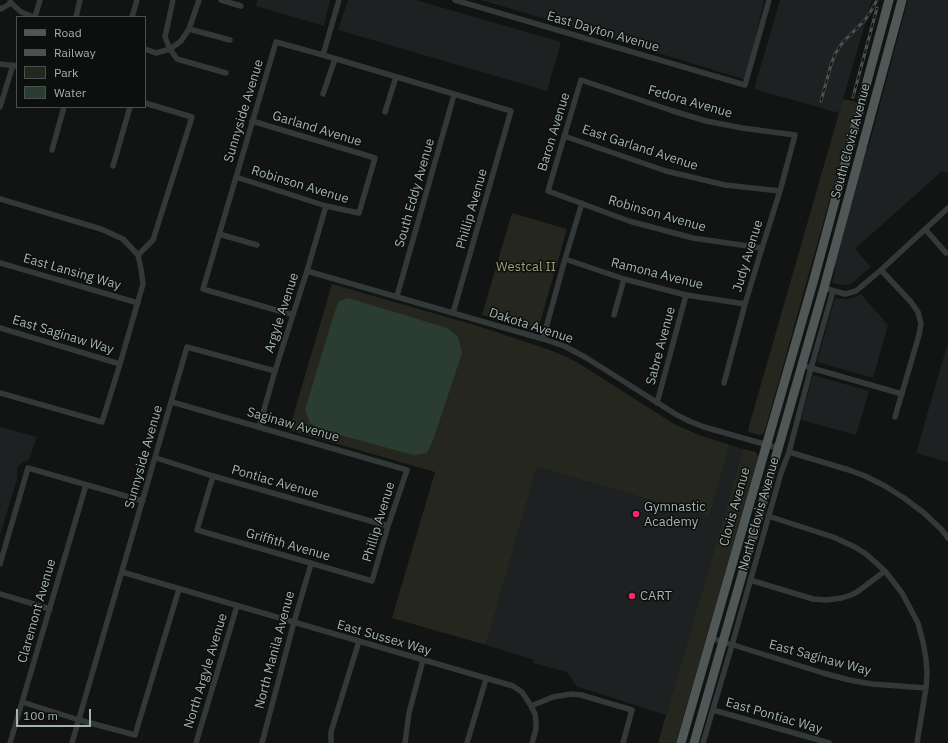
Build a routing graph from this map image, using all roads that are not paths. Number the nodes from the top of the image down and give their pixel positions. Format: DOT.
graph roads {
  1 [pos="40,0"];
  2 [pos="80,0"];
  3 [pos="137,0"];
  4 [pos="173,0"];
  5 [pos="199,0"];
  6 [pos="221,0"];
  7 [pos="339,0"];
  8 [pos="456,0"];
  9 [pos="769,0"];
  10 [pos="889,0"];
  11 [pos="902,0"];
  12 [pos="11,1"];
  13 [pos="241,6"];
  14 [pos="0,8"];
  15 [pos="32,16"];
  16 [pos="35,16"];
  17 [pos="76,16"];
  18 [pos="132,16"];
  19 [pos="189,29"];
  20 [pos="230,40"];
  21 [pos="170,49"];
  22 [pos="146,50"];
  23 [pos="323,55"];
  24 [pos="335,59"];
  25 [pos="0,64"];
  26 [pos="15,66"];
  27 [pos="226,73"];
  28 [pos="396,77"];
  29 [pos="581,80"];
  30 [pos="323,94"];
  31 [pos="454,95"];
  32 [pos="146,103"];
  33 [pos="0,107"];
  34 [pos="64,108"];
  35 [pos="130,108"];
  36 [pos="860,109"];
  37 [pos="386,112"];
  38 [pos="252,121"];
  39 [pos="564,136"];
  40 [pos="795,136"];
  41 [pos="52,150"];
  42 [pos="113,166"];
  43 [pos="844,168"];
  44 [pos="856,172"];
  45 [pos="236,177"];
  46 [pos="548,191"];
  47 [pos="780,191"];
  48 [pos="0,199"];
  49 [pos="582,203"];
  50 [pos="326,206"];
  51 [pos="948,208"];
  52 [pos="359,213"];
  53 [pos="844,214"];
  54 [pos="829,223"];
  55 [pos="925,229"];
  56 [pos="219,234"];
  57 [pos="257,245"];
  58 [pos="762,248"];
  59 [pos="946,253"];
  60 [pos="138,255"];
  61 [pos="565,259"];
  62 [pos="0,263"];
  63 [pos="881,270"];
  64 [pos="307,271"];
  65 [pos="814,278"];
  66 [pos="624,279"];
  67 [pos="829,289"];
  68 [pos="686,295"];
  69 [pos="397,296"];
  70 [pos="138,303"];
  71 [pos="745,304"];
  72 [pos="453,313"];
  73 [pos="614,315"];
  74 [pos="293,316"];
  75 [pos="0,328"];
  76 [pos="543,339"];
  77 [pos="120,364"];
  78 [pos="807,366"];
  79 [pos="275,371"];
  80 [pos="724,383"];
  81 [pos="0,393"];
  82 [pos="902,394"];
  83 [pos="172,402"];
  84 [pos="657,403"];
  85 [pos="895,417"];
  86 [pos="259,427"];
  87 [pos="767,445"];
  88 [pos="778,448"];
  89 [pos="789,452"];
  90 [pos="156,458"];
  91 [pos="407,470"];
  92 [pos="213,476"];
  93 [pos="86,485"];
  94 [pos="143,501"];
  95 [pos="768,516"];
  96 [pos="388,526"];
  97 [pos="948,538"];
  98 [pos="0,564"];
  99 [pos="311,564"];
  100 [pos="122,572"];
  101 [pos="885,572"];
  102 [pos="750,580"];
  103 [pos="372,581"];
  104 [pos="179,589"];
  105 [pos="0,594"];
  106 [pos="237,606"];
  107 [pos="50,609"];
  108 [pos="294,622"];
  109 [pos="711,638"];
  110 [pos="359,641"];
  111 [pos="723,642"];
  112 [pos="732,645"];
  113 [pos="422,660"];
  114 [pos="486,678"];
  115 [pos="926,688"];
  116 [pos="22,702"];
  117 [pos="532,706"];
  118 [pos="713,710"];
  119 [pos="79,720"];
  120 [pos="10,743"];
  121 [pos="72,743"];
  122 [pos="196,743"];
  123 [pos="262,743"];
  124 [pos="331,743"];
  125 [pos="406,743"];
  126 [pos="467,743"];
  127 [pos="532,743"];
  128 [pos="623,743"];
  129 [pos="681,743"];
  130 [pos="694,743"];
  131 [pos="703,743"];
  132 [pos="829,743"];
  133 [pos="917,743"];
  1 -- 16 [label="street"];
  2 -- 17 [label="street"];
  3 -- 18 [label="street"];
  4 -- 21 [label="street"];
  5 -- 19 [label="street"];
  6 -- 13 [label="street"];
  7 -- 23 [label="street"];
  8 -- 9 [label="street, East Dayton Avenue"];
  10 -- 36 [label="main road, South Clovis Avenue"];
  11 -- 44 [label="main road, South Clovis Avenue"];
  12 -- 14 [label="street"];
  12 -- 15 [label="street"];
  19 -- 20 [label="street"];
  19 -- 21 [label="street"];
  21 -- 22 [label="street"];
  21 -- 27 [label="street"];
  23 -- 24 [label="street"];
  23 -- 38 [label="street, Sunnyside Avenue"];
  24 -- 28 [label="street"];
  24 -- 30 [label="street"];
  25 -- 26 [label="street"];
  26 -- 33 [label="street"];
  28 -- 31 [label="street"];
  28 -- 37 [label="street"];
  29 -- 39 [label="street, Baron Avenue"];
  29 -- 40 [label="street, Fedora Avenue"];
  31 -- 69 [label="street, South Eddy Avenue"];
  31 -- 72 [label="street, Phillip Avenue"];
  32 -- 60 [label="street"];
  34 -- 41 [label="street"];
  35 -- 42 [label="street"];
  36 -- 43 [label="main road, South Clovis Avenue"];
  36 -- 44 [label="main road"];
  38 -- 45 [label="street, Sunnyside Avenue"];
  38 -- 52 [label="street, Garland Avenue"];
  39 -- 46 [label="street, Baron Avenue"];
  39 -- 47 [label="street, East Garland Avenue"];
  40 -- 47 [label="street, Judy Avenue"];
  43 -- 53 [label="main road"];
  43 -- 54 [label="main road, South Clovis Avenue"];
  44 -- 53 [label="main road, South Clovis Avenue"];
  45 -- 50 [label="street, Robinson Avenue"];
  45 -- 56 [label="street, Sunnyside Avenue"];
  46 -- 49 [label="street, Robinson Avenue"];
  47 -- 58 [label="street, Judy Avenue"];
  48 -- 60 [label="street"];
  49 -- 58 [label="street, Robinson Avenue"];
  49 -- 61 [label="street"];
  50 -- 52 [label="street, Robinson Avenue"];
  50 -- 64 [label="street, Argyle Avenue"];
  51 -- 55 [label="street"];
  53 -- 67 [label="main road, South Clovis Avenue"];
  54 -- 65 [label="main road, South Clovis Avenue"];
  54 -- 67 [label="main road"];
  55 -- 59 [label="street"];
  55 -- 63 [label="street"];
  56 -- 57 [label="street"];
  56 -- 74 [label="street, Sunnyside Avenue"];
  58 -- 71 [label="street, Judy Avenue"];
  60 -- 70 [label="street"];
  61 -- 66 [label="street, Ramona Avenue"];
  61 -- 76 [label="street"];
  62 -- 70 [label="street, East Lansing Way"];
  63 -- 67 [label="street"];
  63 -- 82 [label="street"];
  64 -- 69 [label="street, Dakota Avenue"];
  64 -- 74 [label="street, Argyle Avenue"];
  65 -- 87 [label="main road, Clovis Avenue"];
  66 -- 68 [label="street, Ramona Avenue"];
  66 -- 73 [label="street"];
  67 -- 78 [label="main road, Clovis Avenue"];
  68 -- 71 [label="street, Ramona Avenue"];
  68 -- 84 [label="street, Sabre Avenue"];
  69 -- 72 [label="street, Dakota Avenue"];
  70 -- 77 [label="street"];
  71 -- 80 [label="street, Judy Avenue"];
  72 -- 76 [label="street, Dakota Avenue"];
  74 -- 79 [label="street, Argyle Avenue"];
  75 -- 77 [label="street, East Saginaw Way"];
  76 -- 84 [label="street, Dakota Avenue"];
  77 -- 81 [label="street"];
  78 -- 82 [label="street"];
  78 -- 88 [label="main road, Clovis Avenue"];
  78 -- 89 [label="street, North Clovis Avenue"];
  79 -- 83 [label="street, Sunnyside Avenue"];
  79 -- 86 [label="street, Argyle Avenue"];
  82 -- 85 [label="street"];
  83 -- 86 [label="street, Saginaw Avenue"];
  83 -- 90 [label="street, Sunnyside Avenue"];
  84 -- 87 [label="street, Dakota Avenue"];
  86 -- 91 [label="street, Saginaw Avenue"];
  87 -- 88 [label="street, Dakota Avenue"];
  87 -- 109 [label="main road, Clovis Avenue"];
  88 -- 111 [label="main road, Clovis Avenue"];
  89 -- 95 [label="street, North Clovis Avenue"];
  89 -- 97 [label="street"];
  90 -- 92 [label="street, Pontiac Avenue"];
  90 -- 94 [label="street, Sunnyside Avenue"];
  91 -- 96 [label="street, Phillip Avenue"];
  92 -- 96 [label="street, Pontiac Avenue"];
  92 -- 99 [label="street, Griffith Avenue"];
  93 -- 94 [label="street"];
  93 -- 98 [label="street"];
  93 -- 107 [label="street, Claremont Avenue"];
  94 -- 100 [label="street, Sunnyside Avenue"];
  95 -- 101 [label="street"];
  95 -- 102 [label="street, North Clovis Avenue"];
  96 -- 103 [label="street, Phillip Avenue"];
  99 -- 103 [label="street, Griffith Avenue"];
  99 -- 108 [label="street, North Manila Avenue"];
  100 -- 104 [label="street, East Sussex Way"];
  100 -- 119 [label="street, Sunnyside Avenue"];
  101 -- 102 [label="street"];
  101 -- 115 [label="street"];
  102 -- 112 [label="street, North Clovis Avenue"];
  104 -- 106 [label="street, East Sussex Way"];
  104 -- 119 [label="street"];
  105 -- 107 [label="street"];
  106 -- 108 [label="street, East Sussex Way"];
  106 -- 122 [label="street, North Argyle Avenue"];
  107 -- 116 [label="street, Claremont Avenue"];
  108 -- 110 [label="street, East Sussex Way"];
  108 -- 123 [label="street, North Manila Avenue"];
  109 -- 111 [label="street, East Saginaw Way"];
  109 -- 129 [label="main road, Clovis Avenue"];
  110 -- 113 [label="street, East Sussex Way"];
  110 -- 124 [label="street"];
  111 -- 112 [label="street, East Saginaw Way"];
  111 -- 130 [label="main road, Clovis Avenue"];
  112 -- 115 [label="street, East Saginaw Way"];
  112 -- 118 [label="street, North Clovis Avenue"];
  113 -- 114 [label="street, East Sussex Way"];
  113 -- 125 [label="street"];
  114 -- 117 [label="street, East Sussex Way"];
  114 -- 126 [label="street"];
  115 -- 133 [label="street"];
  116 -- 119 [label="street"];
  116 -- 120 [label="street, Claremont Avenue"];
  117 -- 127 [label="street"];
  117 -- 128 [label="street"];
  118 -- 131 [label="street, North Clovis Avenue"];
  118 -- 132 [label="street, East Pontiac Way"];
  119 -- 121 [label="street, Sunnyside Avenue"];
}
